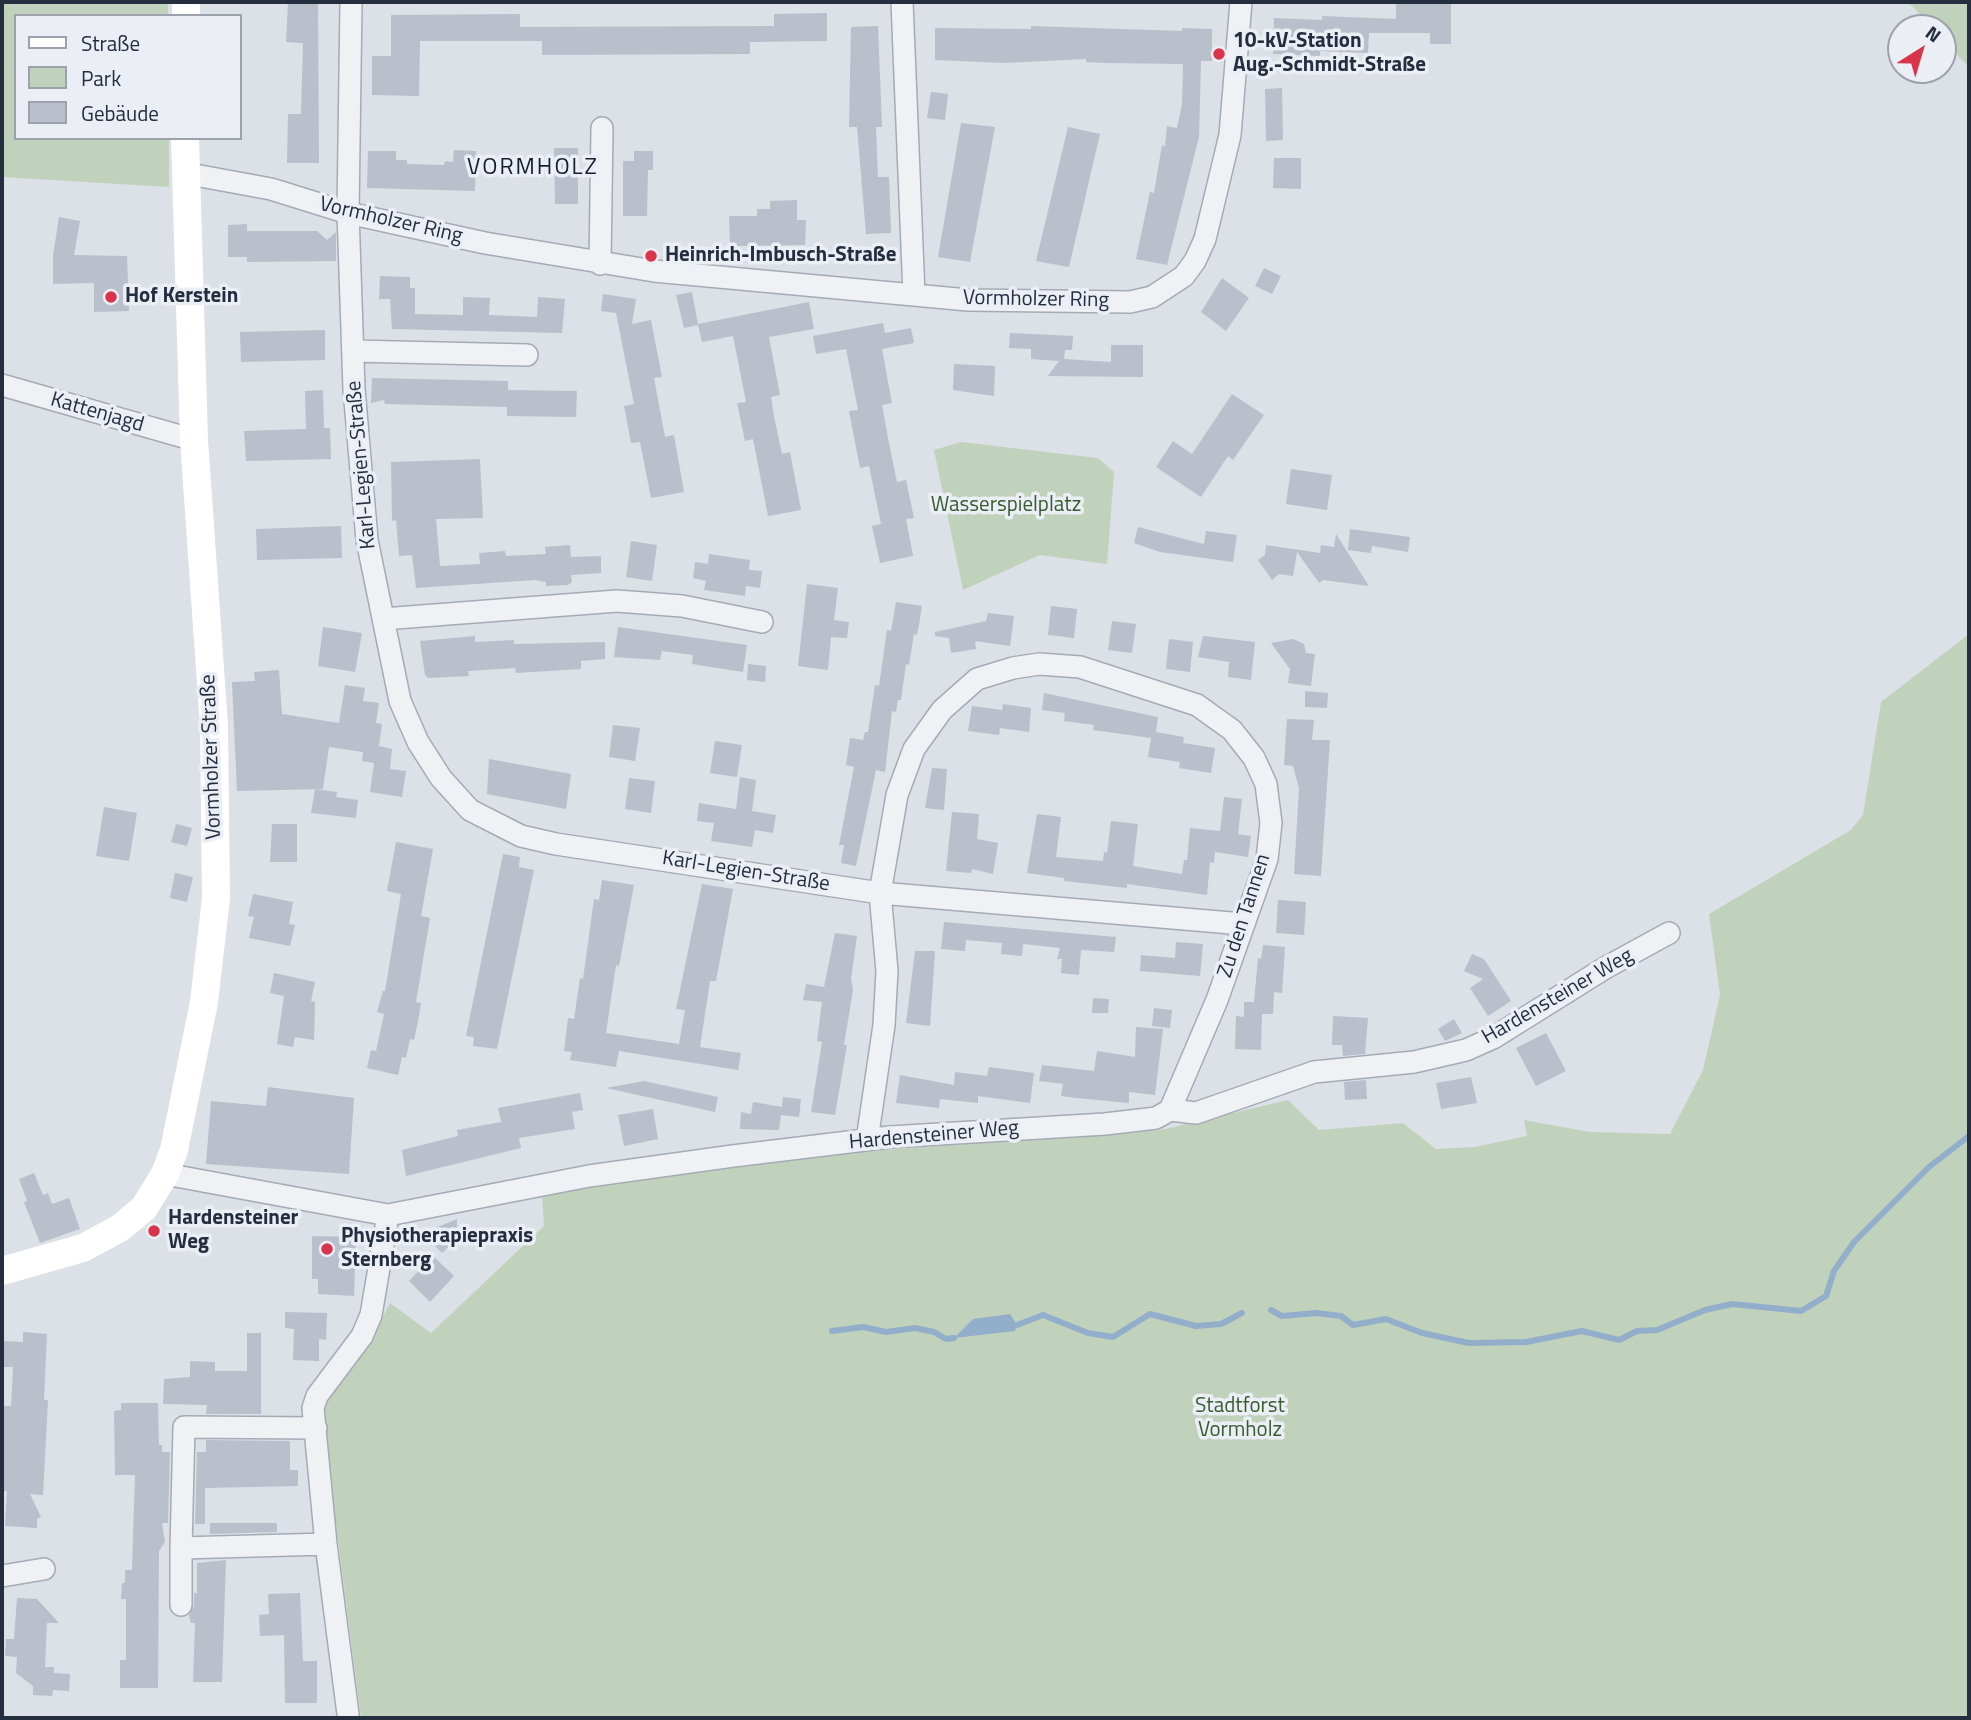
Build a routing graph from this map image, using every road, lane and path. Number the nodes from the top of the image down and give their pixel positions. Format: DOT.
graph roads {
  1 [pos="351,2"];
  2 [pos="902,2"];
  3 [pos="1241,2"];
  4 [pos="602,128"];
  5 [pos="185,140"];
  6 [pos="184,173"];
  7 [pos="348,213"];
  8 [pos="600,264"];
  9 [pos="914,295"];
  10 [pos="353,351"];
  11 [pos="527,355"];
  12 [pos="2,385"];
  13 [pos="194,440"];
  14 [pos="383,619"];
  15 [pos="762,622"];
  16 [pos="880,893"];
  17 [pos="1243,924"];
  18 [pos="1670,933"];
  19 [pos="1170,1110"];
  20 [pos="867,1140"];
  21 [pos="165,1174"];
  22 [pos="388,1215"];
  23 [pos="2,1272"];
  24 [pos="316,1427"];
  25 [pos="326,1544"];
  26 [pos="181,1548"];
  27 [pos="44,1569"];
  28 [pos="2,1576"];
  29 [pos="181,1605"];
  30 [pos="348,1714"];
  1 -- 7 [label="street, Karl-Legien-Straße"];
  2 -- 9 [label="street"];
  3 -- 9 [label="street, Vormholzer Ring"];
  4 -- 8 [label="street"];
  5 -- 6 [label="main road, Vormholzer Straße"];
  6 -- 7 [label="street, Vormholzer Ring"];
  6 -- 13 [label="main road, Vormholzer Straße"];
  7 -- 8 [label="street, Vormholzer Ring"];
  7 -- 10 [label="street, Karl-Legien-Straße"];
  8 -- 9 [label="street, Vormholzer Ring"];
  10 -- 11 [label="street, Karl-Legien-Straße"];
  10 -- 14 [label="street, Karl-Legien-Straße"];
  12 -- 13 [label="street, Kattenjagd"];
  13 -- 21 [label="main road, Vormholzer Straße"];
  14 -- 15 [label="street"];
  14 -- 16 [label="street, Karl-Legien-Straße"];
  16 -- 17 [label="street, Karl-Legien-Straße"];
  16 -- 17 [label="street, Zu den Tannen"];
  16 -- 20 [label="street, Zu den Tannen"];
  17 -- 19 [label="street, Zu den Tannen"];
  18 -- 19 [label="street, Hardensteiner Weg"];
  19 -- 20 [label="street, Hardensteiner Weg"];
  20 -- 22 [label="street, Hardensteiner Weg"];
  21 -- 22 [label="street, Hardensteiner Weg"];
  21 -- 23 [label="main road, Vormholzer Straße"];
  22 -- 24 [label="street"];
  24 -- 25 [label="street"];
  24 -- 26 [label="street"];
  25 -- 26 [label="street"];
  25 -- 30 [label="street"];
  26 -- 29 [label="street"];
  27 -- 28 [label="street"];
}
